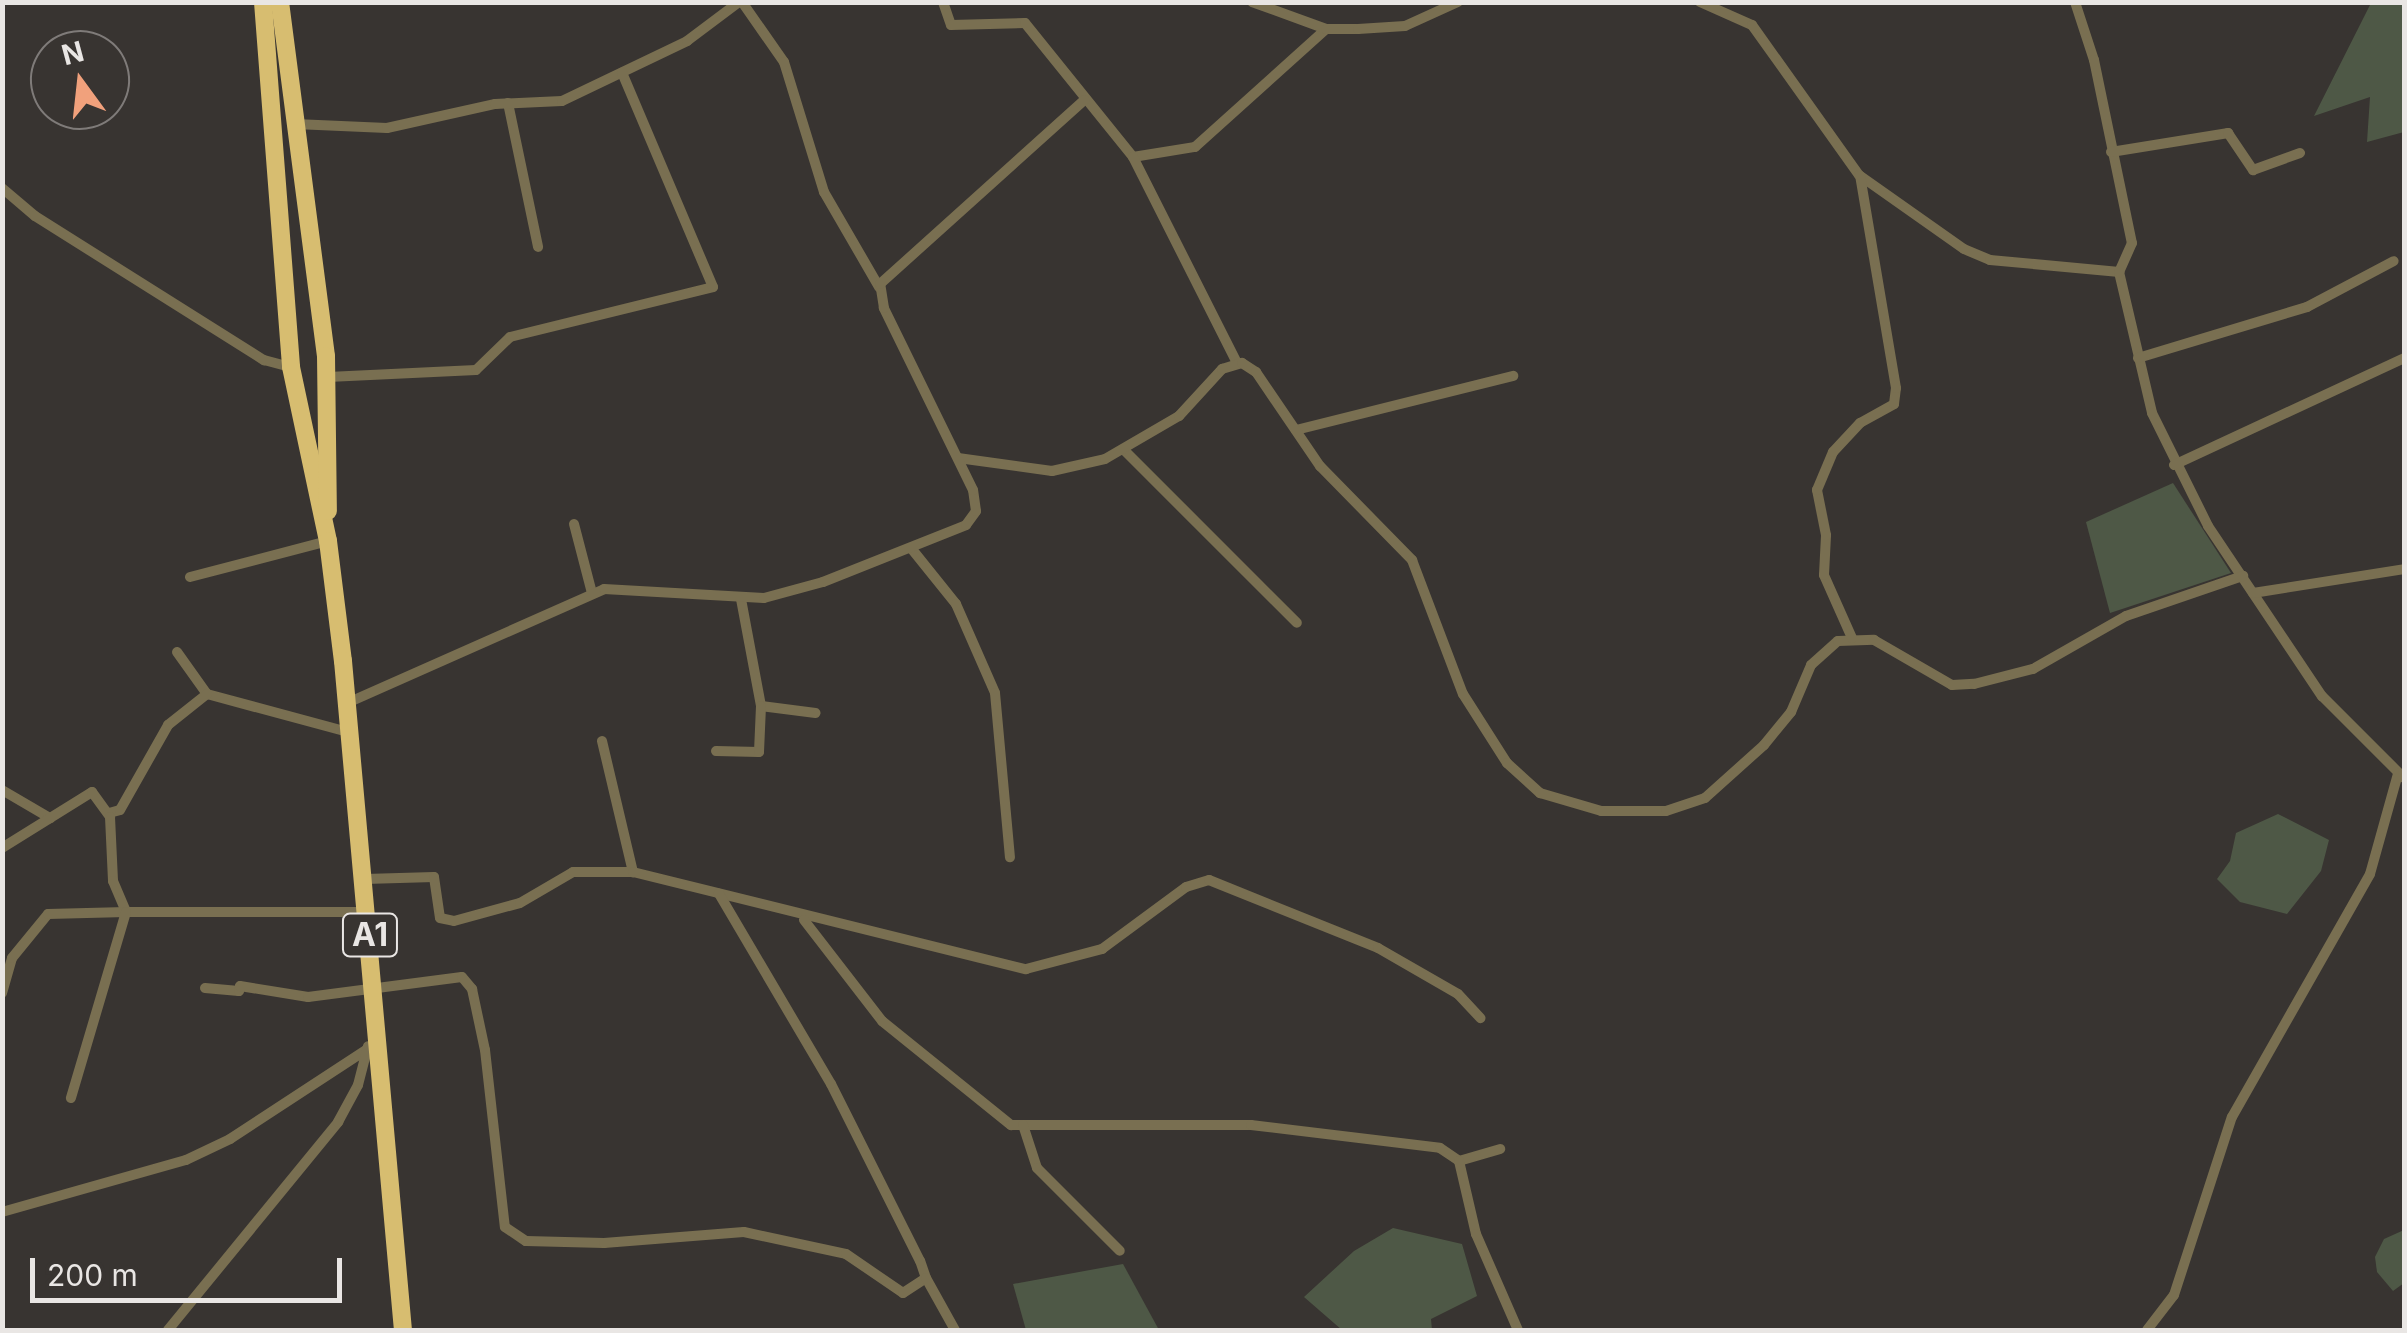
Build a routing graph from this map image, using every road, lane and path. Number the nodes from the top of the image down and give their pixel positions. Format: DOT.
graph roads {
  1 [pos="263,2"];
  2 [pos="280,2"];
  3 [pos="741,2"];
  4 [pos="942,2"];
  5 [pos="1252,2"];
  6 [pos="1458,2"];
  7 [pos="1700,2"];
  8 [pos="2075,2"];
  9 [pos="1326,29"];
  10 [pos="622,73"];
  11 [pos="1084,100"];
  12 [pos="508,102"];
  13 [pos="292,124"];
  14 [pos="2112,152"];
  15 [pos="2300,153"];
  16 [pos="1133,158"];
  17 [pos="1860,176"];
  18 [pos="2,188"];
  19 [pos="538,247"];
  20 [pos="2394,261"];
  21 [pos="2119,272"];
  22 [pos="880,288"];
  23 [pos="323,331"];
  24 [pos="288,335"];
  25 [pos="2138,358"];
  26 [pos="2404,358"];
  27 [pos="1237,363"];
  28 [pos="292,367"];
  29 [pos="1513,376"];
  30 [pos="328,378"];
  31 [pos="1296,430"];
  32 [pos="1125,451"];
  33 [pos="958,458"];
  34 [pos="2174,464"];
  35 [pos="574,524"];
  36 [pos="328,541"];
  37 [pos="911,548"];
  38 [pos="2404,569"];
  39 [pos="190,576"];
  40 [pos="2242,576"];
  41 [pos="592,593"];
  42 [pos="2254,593"];
  43 [pos="741,599"];
  44 [pos="1297,623"];
  45 [pos="1852,638"];
  46 [pos="178,652"];
  47 [pos="207,694"];
  48 [pos="345,704"];
  49 [pos="760,706"];
  50 [pos="816,712"];
  51 [pos="348,732"];
  52 [pos="602,741"];
  53 [pos="716,751"];
  54 [pos="2401,776"];
  55 [pos="2,790"];
  56 [pos="109,814"];
  57 [pos="50,818"];
  58 [pos="2,848"];
  59 [pos="1010,857"];
  60 [pos="633,872"];
  61 [pos="365,879"];
  62 [pos="719,894"];
  63 [pos="126,912"];
  64 [pos="368,912"];
  65 [pos="804,919"];
  66 [pos="205,988"];
  67 [pos="376,990"];
  68 [pos="2,993"];
  69 [pos="1480,1018"];
  70 [pos="374,1043"];
  71 [pos="72,1098"];
  72 [pos="1023,1125"];
  73 [pos="1500,1150"];
  74 [pos="1459,1161"];
  75 [pos="2,1212"];
  76 [pos="1120,1251"];
  77 [pos="926,1278"];
  78 [pos="168,1330"];
  79 [pos="403,1330"];
  80 [pos="955,1330"];
  81 [pos="1518,1330"];
  82 [pos="2147,1330"];
  1 -- 24 [label="highway, A1"];
  2 -- 13 [label="highway, A1"];
  3 -- 10 [label="street"];
  3 -- 22 [label="street"];
  4 -- 11 [label="street"];
  5 -- 9 [label="street"];
  6 -- 9 [label="street"];
  7 -- 17 [label="street"];
  8 -- 14 [label="street"];
  9 -- 16 [label="street"];
  10 -- 12 [label="street"];
  10 -- 30 [label="street"];
  11 -- 16 [label="street"];
  11 -- 22 [label="street"];
  12 -- 13 [label="street"];
  12 -- 19 [label="street"];
  13 -- 23 [label="highway, A1"];
  14 -- 15 [label="street"];
  14 -- 21 [label="street"];
  16 -- 27 [label="street"];
  17 -- 21 [label="street"];
  17 -- 45 [label="street"];
  18 -- 28 [label="street"];
  20 -- 25 [label="street"];
  21 -- 25 [label="street"];
  22 -- 33 [label="street"];
  23 -- 24 [label="highway"];
  23 -- 30 [label="highway, A1"];
  24 -- 28 [label="highway, A1"];
  25 -- 34 [label="street"];
  26 -- 34 [label="street"];
  27 -- 31 [label="street"];
  27 -- 32 [label="street"];
  28 -- 36 [label="highway, A1"];
  29 -- 31 [label="street"];
  30 -- 36 [label="highway, A1"];
  31 -- 45 [label="street"];
  32 -- 33 [label="street"];
  32 -- 44 [label="street"];
  33 -- 37 [label="street"];
  34 -- 40 [label="street"];
  35 -- 41 [label="street"];
  36 -- 39 [label="street"];
  36 -- 48 [label="highway, A1"];
  37 -- 43 [label="street"];
  37 -- 59 [label="street"];
  38 -- 42 [label="street"];
  40 -- 42 [label="street"];
  40 -- 45 [label="street"];
  41 -- 43 [label="street"];
  41 -- 48 [label="street"];
  42 -- 54 [label="street"];
  43 -- 49 [label="street"];
  46 -- 47 [label="street"];
  47 -- 51 [label="street"];
  47 -- 56 [label="street"];
  48 -- 51 [label="highway, A1"];
  49 -- 50 [label="street"];
  49 -- 53 [label="street"];
  51 -- 61 [label="highway, A1"];
  52 -- 60 [label="street"];
  54 -- 82 [label="street"];
  55 -- 57 [label="street"];
  56 -- 57 [label="street"];
  56 -- 63 [label="street"];
  57 -- 58 [label="street"];
  60 -- 61 [label="street"];
  60 -- 62 [label="street"];
  61 -- 64 [label="highway, A1"];
  62 -- 65 [label="street"];
  62 -- 77 [label="street"];
  63 -- 64 [label="street"];
  63 -- 68 [label="street"];
  63 -- 71 [label="street"];
  64 -- 67 [label="highway, A1"];
  65 -- 69 [label="street"];
  65 -- 72 [label="street"];
  66 -- 67 [label="street"];
  67 -- 70 [label="highway, A1"];
  67 -- 77 [label="street"];
  70 -- 75 [label="street"];
  70 -- 78 [label="street"];
  70 -- 79 [label="highway, A1"];
  72 -- 74 [label="street"];
  72 -- 76 [label="street"];
  73 -- 74 [label="street"];
  74 -- 81 [label="street"];
  77 -- 80 [label="street"];
}
